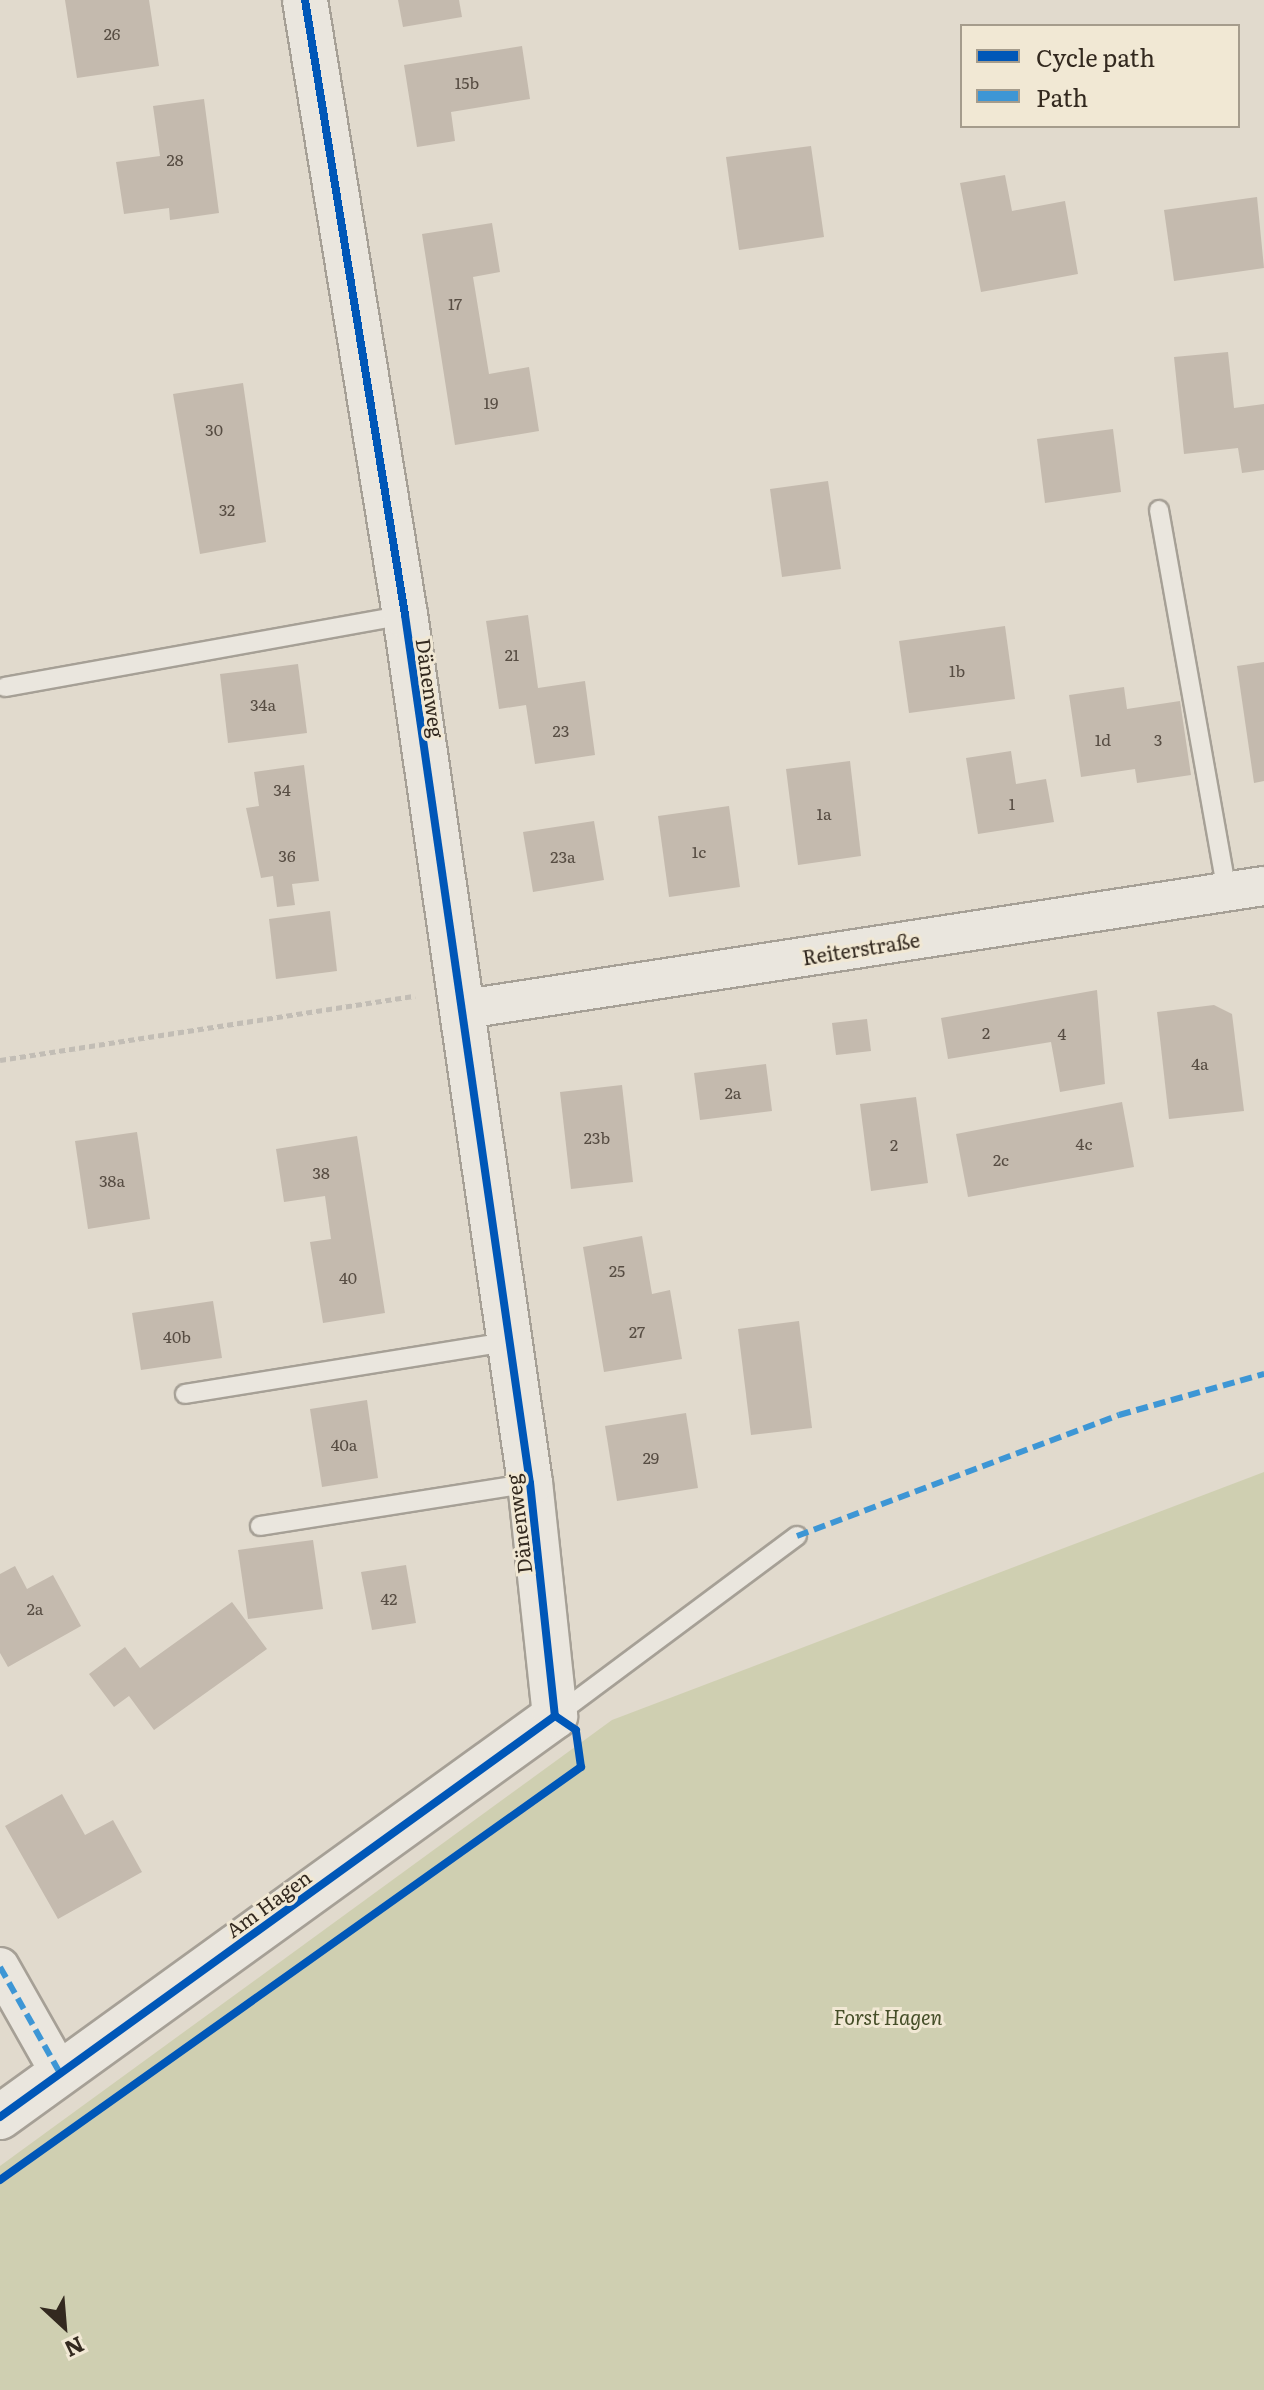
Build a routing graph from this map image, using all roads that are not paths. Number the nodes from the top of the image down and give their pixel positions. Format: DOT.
graph roads {
  1 [pos="305,0"];
  2 [pos="1159,510"];
  3 [pos="405,615"];
  4 [pos="5,687"];
  5 [pos="1264,886"];
  6 [pos="1227,892"];
  7 [pos="457,1000"];
  8 [pos="506,1342"];
  9 [pos="185,1394"];
  10 [pos="530,1483"];
  11 [pos="260,1526"];
  12 [pos="797,1536"];
  13 [pos="555,1716"];
  14 [pos="0,1967"];
  15 [pos="60,2073"];
  16 [pos="0,2117"];
  1 -- 3 [label="street, Dänenweg"];
  2 -- 6 [label="lane"];
  3 -- 4 [label="lane"];
  3 -- 7 [label="street, Dänenweg"];
  5 -- 6 [label="street, Reiterstraße"];
  6 -- 7 [label="street, Reiterstraße"];
  7 -- 8 [label="street, Dänenweg"];
  8 -- 9 [label="lane"];
  8 -- 10 [label="street, Dänenweg"];
  10 -- 11 [label="lane"];
  10 -- 13 [label="street, Dänenweg"];
  12 -- 13 [label="lane"];
  13 -- 15 [label="street, Am Hagen"];
  14 -- 15 [label="street"];
  15 -- 16 [label="street, Am Hagen"];
}
